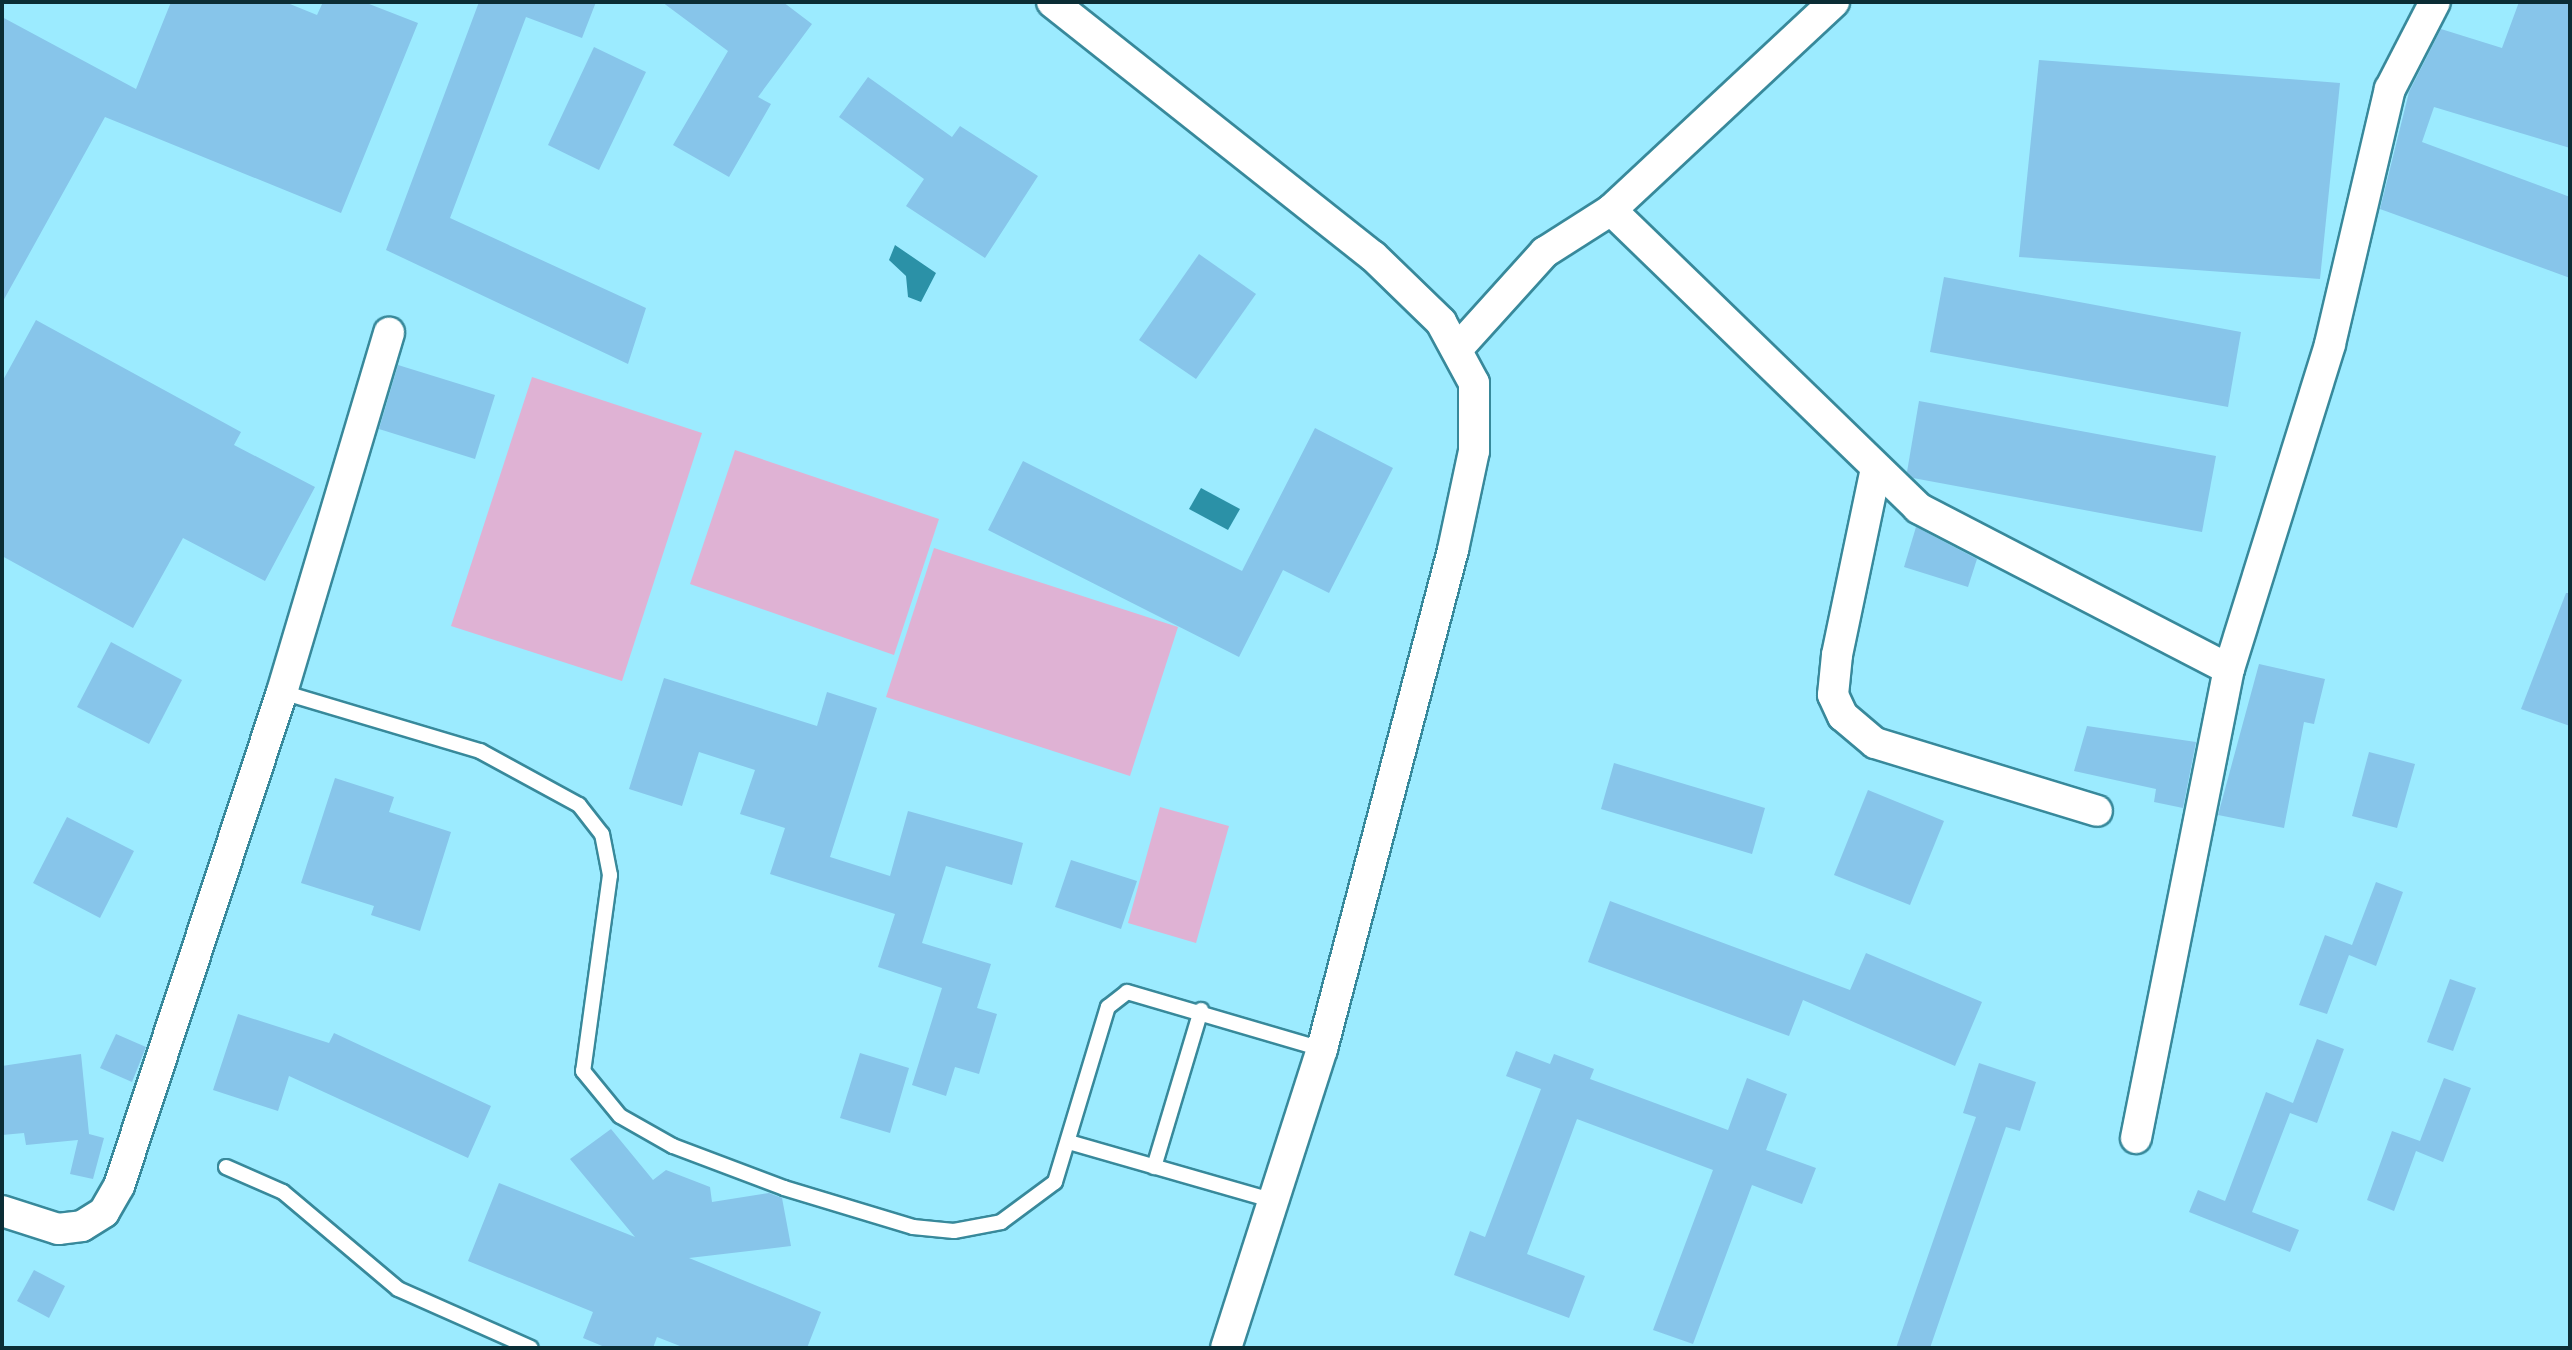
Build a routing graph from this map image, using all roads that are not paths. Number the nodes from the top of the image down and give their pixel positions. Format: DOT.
graph roads {
  1 [pos="1052,2"];
  2 [pos="1834,2"];
  3 [pos="2435,2"];
  4 [pos="1611,210"];
  5 [pos="389,333"];
  6 [pos="1460,346"];
  7 [pos="1875,473"];
  8 [pos="2229,669"];
  9 [pos="282,692"];
  10 [pos="2097,811"];
  11 [pos="1201,1010"];
  12 [pos="1322,1049"];
  13 [pos="2136,1138"];
  14 [pos="1072,1143"];
  15 [pos="226,1167"];
  16 [pos="1154,1167"];
  17 [pos="1274,1201"];
  18 [pos="2,1211"];
  19 [pos="531,1348"];
  20 [pos="1226,1348"];
  1 -- 6 [label="street"];
  2 -- 4 [label="street"];
  3 -- 8 [label="street"];
  4 -- 6 [label="street"];
  4 -- 7 [label="street"];
  5 -- 9 [label="street"];
  6 -- 12 [label="street"];
  7 -- 8 [label="street"];
  7 -- 10 [label="street"];
  8 -- 13 [label="street"];
  9 -- 14 [label="lane"];
  9 -- 18 [label="street"];
  11 -- 12 [label="lane"];
  11 -- 14 [label="lane"];
  11 -- 16 [label="lane"];
  12 -- 17 [label="street"];
  14 -- 16 [label="lane"];
  15 -- 19 [label="lane"];
  16 -- 17 [label="lane"];
  17 -- 20 [label="street"];
}
